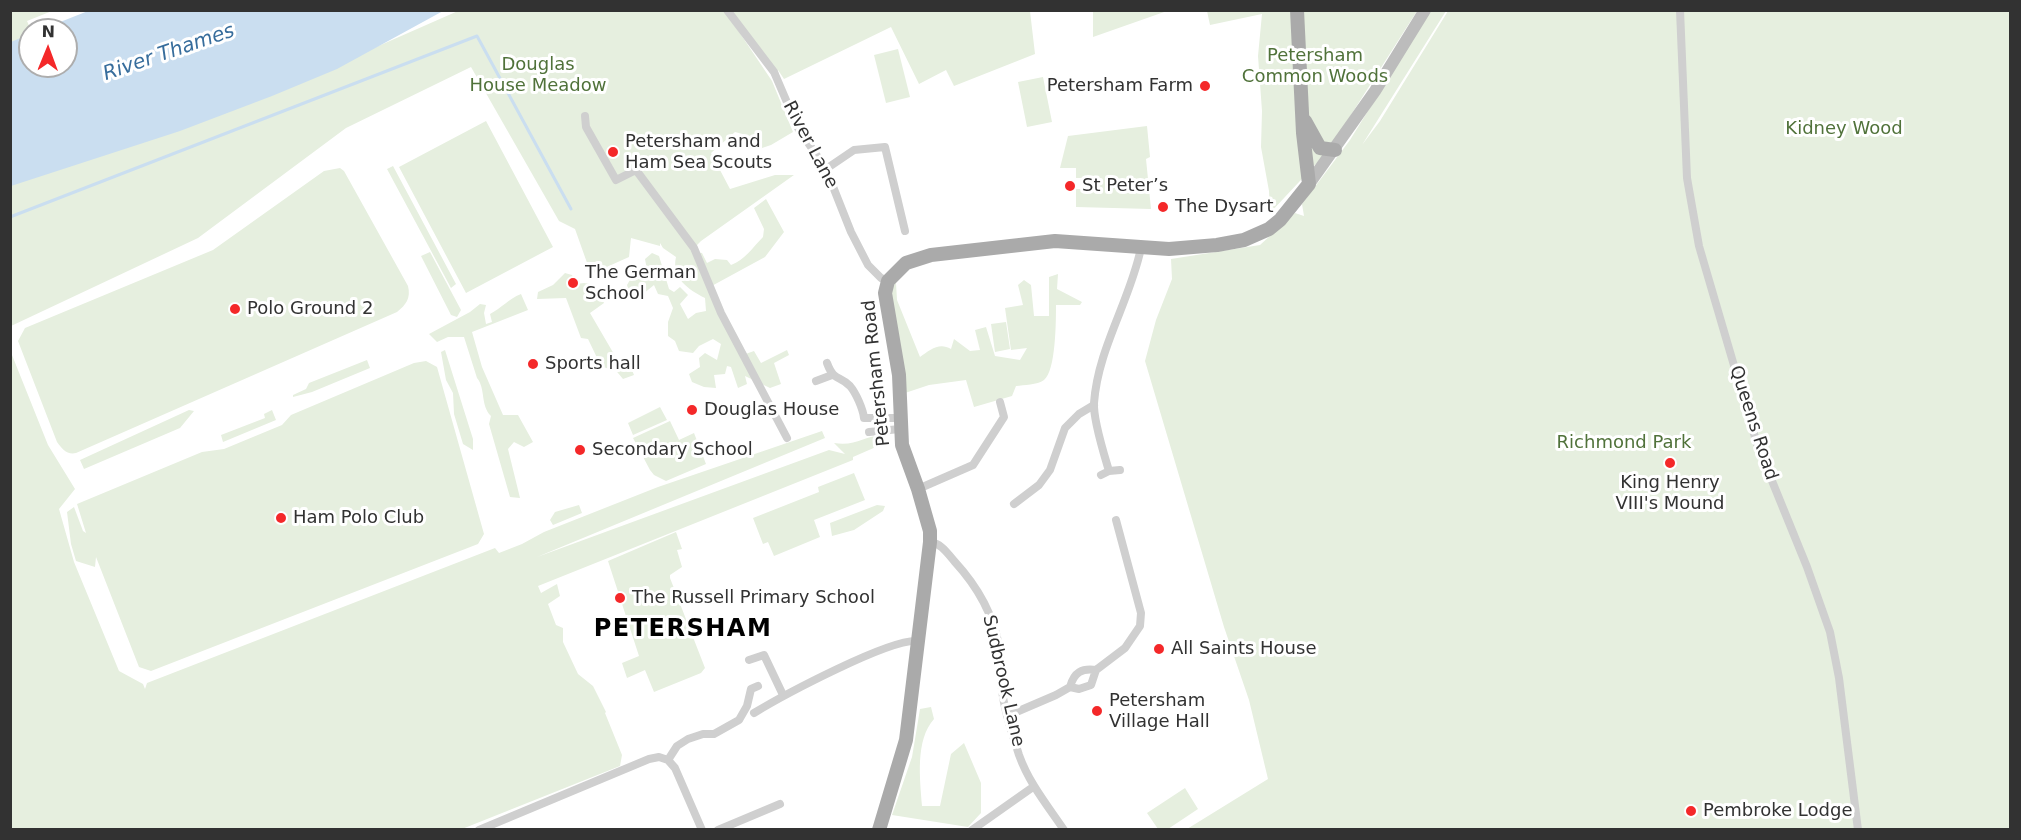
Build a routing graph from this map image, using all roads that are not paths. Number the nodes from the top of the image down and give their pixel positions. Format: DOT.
graph roads {
  1 [pos="727,10"];
  2 [pos="1298,10"];
  3 [pos="1425,10"];
  4 [pos="1680,10"];
  5 [pos="585,116"];
  6 [pos="1303,116"];
  7 [pos="1335,150"];
  8 [pos="826,169"];
  9 [pos="1309,184"];
  10 [pos="905,231"];
  11 [pos="1141,248"];
  12 [pos="888,281"];
  13 [pos="827,363"];
  14 [pos="832,375"];
  15 [pos="816,381"];
  16 [pos="1000,402"];
  17 [pos="1094,405"];
  18 [pos="900,424"];
  19 [pos="869,432"];
  20 [pos="787,438"];
  21 [pos="1120,470"];
  22 [pos="918,489"];
  23 [pos="1014,504"];
  24 [pos="1116,520"];
  25 [pos="930,542"];
  26 [pos="918,641"];
  27 [pos="749,660"];
  28 [pos="1096,670"];
  29 [pos="758,686"];
  30 [pos="1071,687"];
  31 [pos="783,695"];
  32 [pos="754,713"];
  33 [pos="1007,716"];
  34 [pos="668,760"];
  35 [pos="1033,787"];
  36 [pos="780,804"];
  37 [pos="478,830"];
  38 [pos="702,830"];
  39 [pos="718,830"];
  40 [pos="879,830"];
  41 [pos="972,830"];
  42 [pos="1064,830"];
  43 [pos="1858,830"];
  1 -- 8 [label="street, River Lane"];
  2 -- 6 [label="main road"];
  3 -- 7 [label="main road"];
  4 -- 43 [label="street, Queens Road"];
  5 -- 20 [label="street"];
  6 -- 7 [label="main road"];
  6 -- 9 [label="main road"];
  7 -- 9 [label="main road"];
  8 -- 10 [label="street"];
  8 -- 12 [label="street, River Lane"];
  9 -- 11 [label="main road, Petersham Road"];
  11 -- 12 [label="main road, Petersham Road"];
  11 -- 17 [label="street"];
  12 -- 18 [label="main road, Petersham Road"];
  13 -- 14 [label="street"];
  14 -- 15 [label="street"];
  14 -- 18 [label="street"];
  16 -- 22 [label="street"];
  17 -- 21 [label="street"];
  17 -- 23 [label="street"];
  18 -- 19 [label="street"];
  18 -- 22 [label="main road, Petersham Road"];
  22 -- 25 [label="main road, Petersham Road"];
  24 -- 28 [label="street"];
  25 -- 26 [label="main road, Petersham Road"];
  25 -- 33 [label="street, Sudbrook Lane"];
  26 -- 31 [label="street"];
  26 -- 40 [label="main road, Petersham Road"];
  27 -- 31 [label="street"];
  28 -- 30 [label="street"];
  28 -- 30 [label="street"];
  29 -- 34 [label="street"];
  30 -- 33 [label="street"];
  31 -- 32 [label="street"];
  33 -- 35 [label="street, Sudbrook Lane"];
  34 -- 37 [label="street"];
  34 -- 38 [label="street"];
  35 -- 41 [label="street"];
  35 -- 42 [label="street, Sudbrook Lane"];
  36 -- 39 [label="street"];
}
